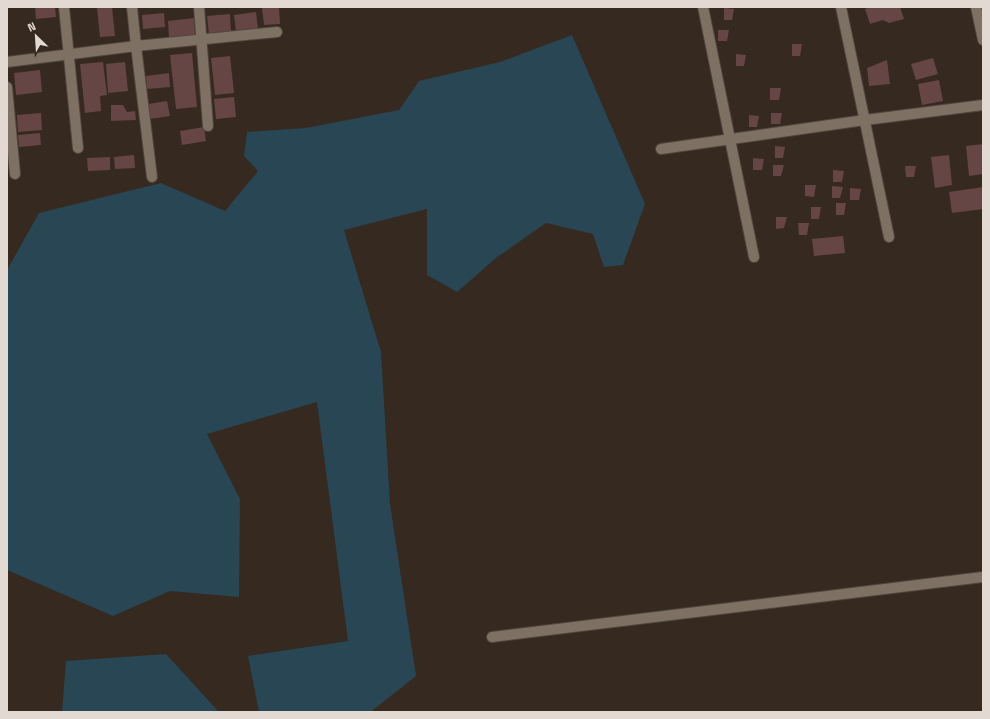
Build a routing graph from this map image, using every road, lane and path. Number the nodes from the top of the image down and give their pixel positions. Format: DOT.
graph roads {
  1 [pos="64,7"];
  2 [pos="132,7"];
  3 [pos="199,7"];
  4 [pos="703,7"];
  5 [pos="841,7"];
  6 [pos="976,7"];
  7 [pos="277,32"];
  8 [pos="202,40"];
  9 [pos="983,40"];
  10 [pos="136,46"];
  11 [pos="69,54"];
  12 [pos="7,62"];
  13 [pos="7,86"];
  14 [pos="983,105"];
  15 [pos="865,120"];
  16 [pos="208,126"];
  17 [pos="730,139"];
  18 [pos="78,148"];
  19 [pos="661,149"];
  20 [pos="15,174"];
  21 [pos="152,177"];
  22 [pos="889,237"];
  23 [pos="754,257"];
  24 [pos="983,577"];
  25 [pos="492,636"];
  1 -- 11 [label="street"];
  2 -- 10 [label="street"];
  3 -- 8 [label="street"];
  4 -- 17 [label="street"];
  5 -- 15 [label="street"];
  6 -- 9 [label="street"];
  7 -- 8 [label="street"];
  8 -- 10 [label="street"];
  8 -- 16 [label="street"];
  10 -- 11 [label="street"];
  10 -- 21 [label="street"];
  11 -- 12 [label="street"];
  11 -- 18 [label="street"];
  13 -- 20 [label="street"];
  14 -- 15 [label="street"];
  15 -- 17 [label="street"];
  15 -- 22 [label="street"];
  17 -- 19 [label="street"];
  17 -- 23 [label="street"];
  24 -- 25 [label="street"];
}
